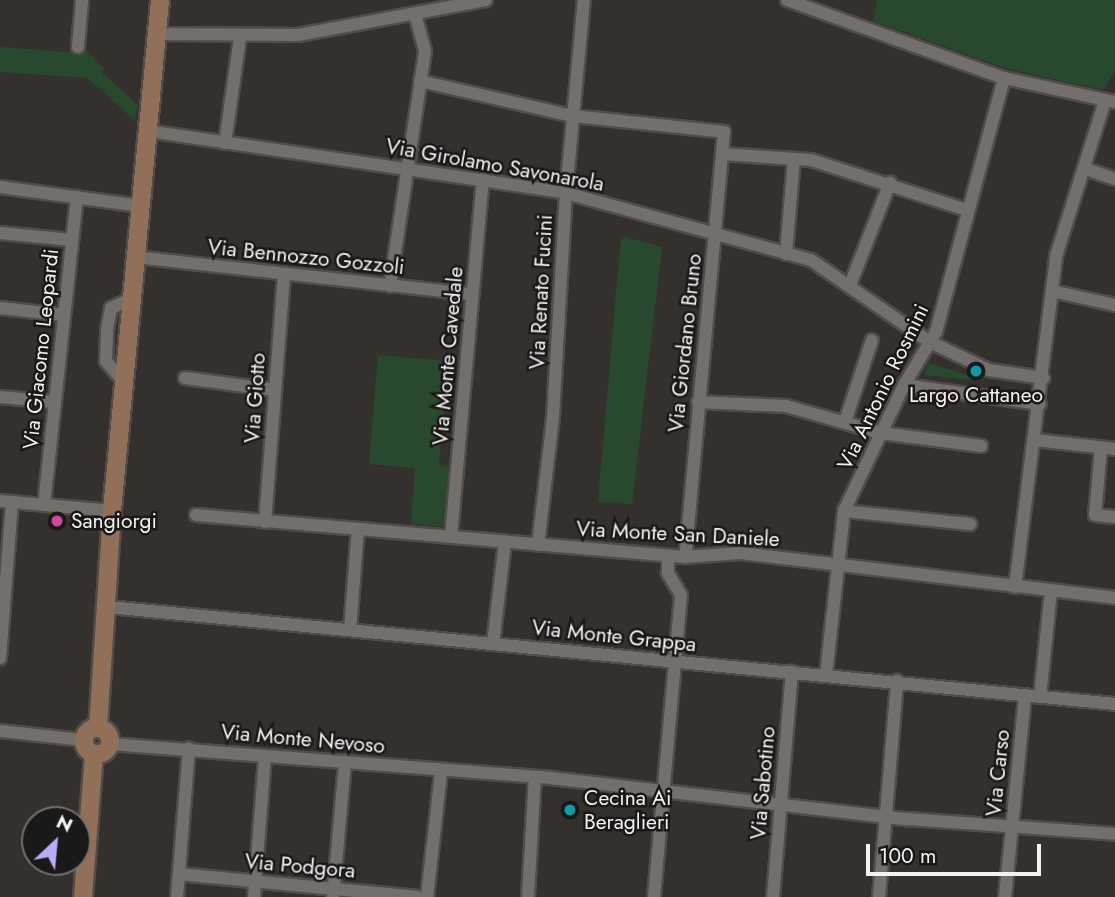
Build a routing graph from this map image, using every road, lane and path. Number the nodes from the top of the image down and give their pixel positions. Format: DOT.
graph roads {
  1 [pos="82,0"];
  2 [pos="160,0"];
  3 [pos="486,0"];
  4 [pos="584,0"];
  5 [pos="787,0"];
  6 [pos="415,14"];
  7 [pos="157,34"];
  8 [pos="240,37"];
  9 [pos="78,47"];
  10 [pos="1004,78"];
  11 [pos="420,81"];
  12 [pos="1110,102"];
  13 [pos="573,116"];
  14 [pos="148,131"];
  15 [pos="225,143"];
  16 [pos="722,154"];
  17 [pos="794,159"];
  18 [pos="408,166"];
  19 [pos="1086,169"];
  20 [pos="1115,178"];
  21 [pos="483,179"];
  22 [pos="890,183"];
  23 [pos="0,187"];
  24 [pos="566,193"];
  25 [pos="77,197"];
  26 [pos="141,206"];
  27 [pos="967,210"];
  28 [pos="0,233"];
  29 [pos="715,235"];
  30 [pos="72,240"];
  31 [pos="786,254"];
  32 [pos="135,257"];
  33 [pos="284,275"];
  34 [pos="849,285"];
  35 [pos="390,286"];
  36 [pos="1052,291"];
  37 [pos="472,294"];
  38 [pos="1115,305"];
  39 [pos="0,308"];
  40 [pos="64,315"];
  41 [pos="872,340"];
  42 [pos="930,342"];
  43 [pos="185,378"];
  44 [pos="1043,378"];
  45 [pos="904,385"];
  46 [pos="275,390"];
  47 [pos="0,397"];
  48 [pos="55,402"];
  49 [pos="698,402"];
  50 [pos="1040,404"];
  51 [pos="845,422"];
  52 [pos="881,433"];
  53 [pos="1035,440"];
  54 [pos="981,446"];
  55 [pos="1101,448"];
  56 [pos="1115,449"];
  57 [pos="6,502"];
  58 [pos="44,505"];
  59 [pos="112,511"];
  60 [pos="844,511"];
  61 [pos="196,515"];
  62 [pos="1115,517"];
  63 [pos="265,522"];
  64 [pos="970,524"];
  65 [pos="358,529"];
  66 [pos="451,536"];
  67 [pos="505,542"];
  68 [pos="538,545"];
  69 [pos="668,556"];
  70 [pos="685,557"];
  71 [pos="837,568"];
  72 [pos="1016,587"];
  73 [pos="1051,592"];
  74 [pos="1115,598"];
  75 [pos="108,607"];
  76 [pos="350,630"];
  77 [pos="494,644"];
  78 [pos="0,659"];
  79 [pos="677,662"];
  80 [pos="792,672"];
  81 [pos="826,675"];
  82 [pos="897,681"];
  83 [pos="1025,696"];
  84 [pos="1040,697"];
  85 [pos="1115,704"];
  86 [pos="98,728"];
  87 [pos="0,731"];
  88 [pos="110,744"];
  89 [pos="89,747"];
  90 [pos="189,748"];
  91 [pos="265,756"];
  92 [pos="345,762"];
  93 [pos="441,772"];
  94 [pos="535,781"];
  95 [pos="665,792"];
  96 [pos="780,805"];
  97 [pos="886,813"];
  98 [pos="1012,824"];
  99 [pos="1115,834"];
  100 [pos="178,874"];
  101 [pos="255,881"];
  102 [pos="333,892"];
  103 [pos="83,897"];
  104 [pos="177,897"];
  105 [pos="254,897"];
  106 [pos="418,897"];
  107 [pos="427,897"];
  108 [pos="528,897"];
  109 [pos="654,897"];
  110 [pos="773,897"];
  111 [pos="879,897"];
  112 [pos="1005,897"];
  1 -- 9 [label="street"];
  2 -- 7 [label="street"];
  3 -- 6 [label="street"];
  4 -- 13 [label="street, Via Renato Fucini"];
  5 -- 10 [label="street"];
  6 -- 8 [label="street"];
  6 -- 11 [label="street"];
  7 -- 8 [label="street"];
  7 -- 14 [label="street"];
  8 -- 15 [label="street"];
  10 -- 12 [label="street"];
  10 -- 27 [label="street, Via Antonio Rosmini"];
  11 -- 13 [label="street"];
  11 -- 18 [label="street"];
  12 -- 19 [label="street"];
  13 -- 16 [label="street, Via Giordano Bruno"];
  13 -- 24 [label="street, Via Renato Fucini"];
  14 -- 15 [label="street, Via Girolamo Savonarola"];
  14 -- 26 [label="street"];
  15 -- 18 [label="street, Via Girolamo Savonarola"];
  16 -- 17 [label="street"];
  16 -- 29 [label="street, Via Giordano Bruno"];
  17 -- 22 [label="street"];
  17 -- 31 [label="street"];
  18 -- 21 [label="street, Via Girolamo Savonarola"];
  18 -- 35 [label="street"];
  19 -- 20 [label="street"];
  19 -- 36 [label="street"];
  21 -- 24 [label="street, Via Girolamo Savonarola"];
  21 -- 37 [label="street, Via Monte Cavedale"];
  22 -- 27 [label="street"];
  22 -- 34 [label="street"];
  23 -- 25 [label="street"];
  24 -- 29 [label="street, Via Girolamo Savonarola"];
  24 -- 68 [label="street, Via Renato Fucini"];
  25 -- 26 [label="street"];
  25 -- 30 [label="street, Via Giacomo Leopardi"];
  26 -- 32 [label="street"];
  27 -- 42 [label="street, Via Antonio Rosmini"];
  28 -- 30 [label="street"];
  29 -- 31 [label="street, Via Girolamo Savonarola"];
  29 -- 49 [label="street, Via Giordano Bruno"];
  30 -- 40 [label="street, Via Giacomo Leopardi"];
  31 -- 34 [label="street, Via Girolamo Savonarola"];
  32 -- 33 [label="street, Via Bennozzo Gozzoli"];
  32 -- 59 [label="street"];
  33 -- 35 [label="street, Via Bennozzo Gozzoli"];
  33 -- 46 [label="street, Via Giotto"];
  34 -- 42 [label="street, Via Girolamo Savonarola"];
  35 -- 37 [label="street, Via Bennozzo Gozzoli"];
  36 -- 38 [label="street"];
  36 -- 44 [label="street"];
  37 -- 66 [label="street, Via Monte Cavedale"];
  39 -- 40 [label="street"];
  40 -- 48 [label="street, Via Giacomo Leopardi"];
  41 -- 51 [label="street"];
  42 -- 44 [label="street"];
  42 -- 45 [label="street, Via Antonio Rosmini"];
  43 -- 46 [label="street"];
  44 -- 50 [label="street"];
  45 -- 50 [label="street"];
  45 -- 52 [label="street, Via Antonio Rosmini"];
  46 -- 63 [label="street, Via Giotto"];
  47 -- 48 [label="street"];
  48 -- 58 [label="street, Via Giacomo Leopardi"];
  49 -- 51 [label="street"];
  49 -- 70 [label="street, Via Giordano Bruno"];
  50 -- 53 [label="street"];
  51 -- 52 [label="street"];
  52 -- 54 [label="street"];
  52 -- 60 [label="street, Via Antonio Rosmini"];
  53 -- 55 [label="street"];
  53 -- 72 [label="street"];
  55 -- 56 [label="street"];
  55 -- 62 [label="street"];
  57 -- 58 [label="street"];
  57 -- 78 [label="street"];
  58 -- 59 [label="street"];
  59 -- 75 [label="street"];
  60 -- 64 [label="street"];
  60 -- 71 [label="street, Via Antonio Rosmini"];
  61 -- 63 [label="street, Via Monte San Daniele"];
  63 -- 65 [label="street, Via Monte San Daniele"];
  65 -- 66 [label="street, Via Monte San Daniele"];
  65 -- 76 [label="street"];
  66 -- 67 [label="street, Via Monte San Daniele"];
  67 -- 68 [label="street, Via Monte San Daniele"];
  67 -- 77 [label="street"];
  68 -- 69 [label="street, Via Monte San Daniele"];
  69 -- 70 [label="street, Via Monte San Daniele"];
  69 -- 79 [label="street"];
  70 -- 71 [label="street, Via Monte San Daniele"];
  71 -- 72 [label="street, Via Monte San Daniele"];
  71 -- 81 [label="street, Via Antonio Rosmini"];
  72 -- 73 [label="street, Via Monte San Daniele"];
  73 -- 74 [label="street, Via Monte San Daniele"];
  73 -- 84 [label="street"];
  75 -- 76 [label="street, Via Monte Grappa"];
  75 -- 86 [label="street"];
  76 -- 77 [label="street, Via Monte Grappa"];
  77 -- 79 [label="street, Via Monte Grappa"];
  79 -- 80 [label="street, Via Monte Grappa"];
  79 -- 95 [label="street"];
  80 -- 81 [label="street, Via Monte Grappa"];
  80 -- 96 [label="street, Via Sabotino"];
  81 -- 82 [label="street, Via Monte Grappa"];
  82 -- 83 [label="street, Via Monte Grappa"];
  82 -- 97 [label="street"];
  83 -- 84 [label="street, Via Monte Grappa"];
  83 -- 98 [label="street, Via Carso"];
  84 -- 85 [label="street, Via Monte Grappa"];
  86 -- 88 [label="street"];
  86 -- 89 [label="street"];
  87 -- 89 [label="street"];
  88 -- 89 [label="street"];
  88 -- 90 [label="street, Via Monte Nevoso"];
  89 -- 103 [label="street"];
  90 -- 91 [label="street, Via Monte Nevoso"];
  90 -- 100 [label="street"];
  91 -- 92 [label="street, Via Monte Nevoso"];
  91 -- 101 [label="street"];
  92 -- 93 [label="street, Via Monte Nevoso"];
  92 -- 102 [label="street"];
  93 -- 94 [label="street, Via Monte Nevoso"];
  93 -- 107 [label="street"];
  94 -- 95 [label="street, Via Monte Nevoso"];
  94 -- 108 [label="street"];
  95 -- 96 [label="street, Via Monte Nevoso"];
  95 -- 109 [label="street"];
  96 -- 97 [label="street, Via Monte Nevoso"];
  96 -- 110 [label="street, Via Sabotino"];
  97 -- 98 [label="street, Via Monte Nevoso"];
  97 -- 111 [label="street"];
  98 -- 99 [label="street, Via Monte Nevoso"];
  98 -- 112 [label="street, Via Carso"];
  100 -- 101 [label="street, Via Podgora"];
  100 -- 104 [label="street"];
  101 -- 102 [label="street, Via Podgora"];
  101 -- 105 [label="street"];
  102 -- 106 [label="street, Via Podgora"];
}
